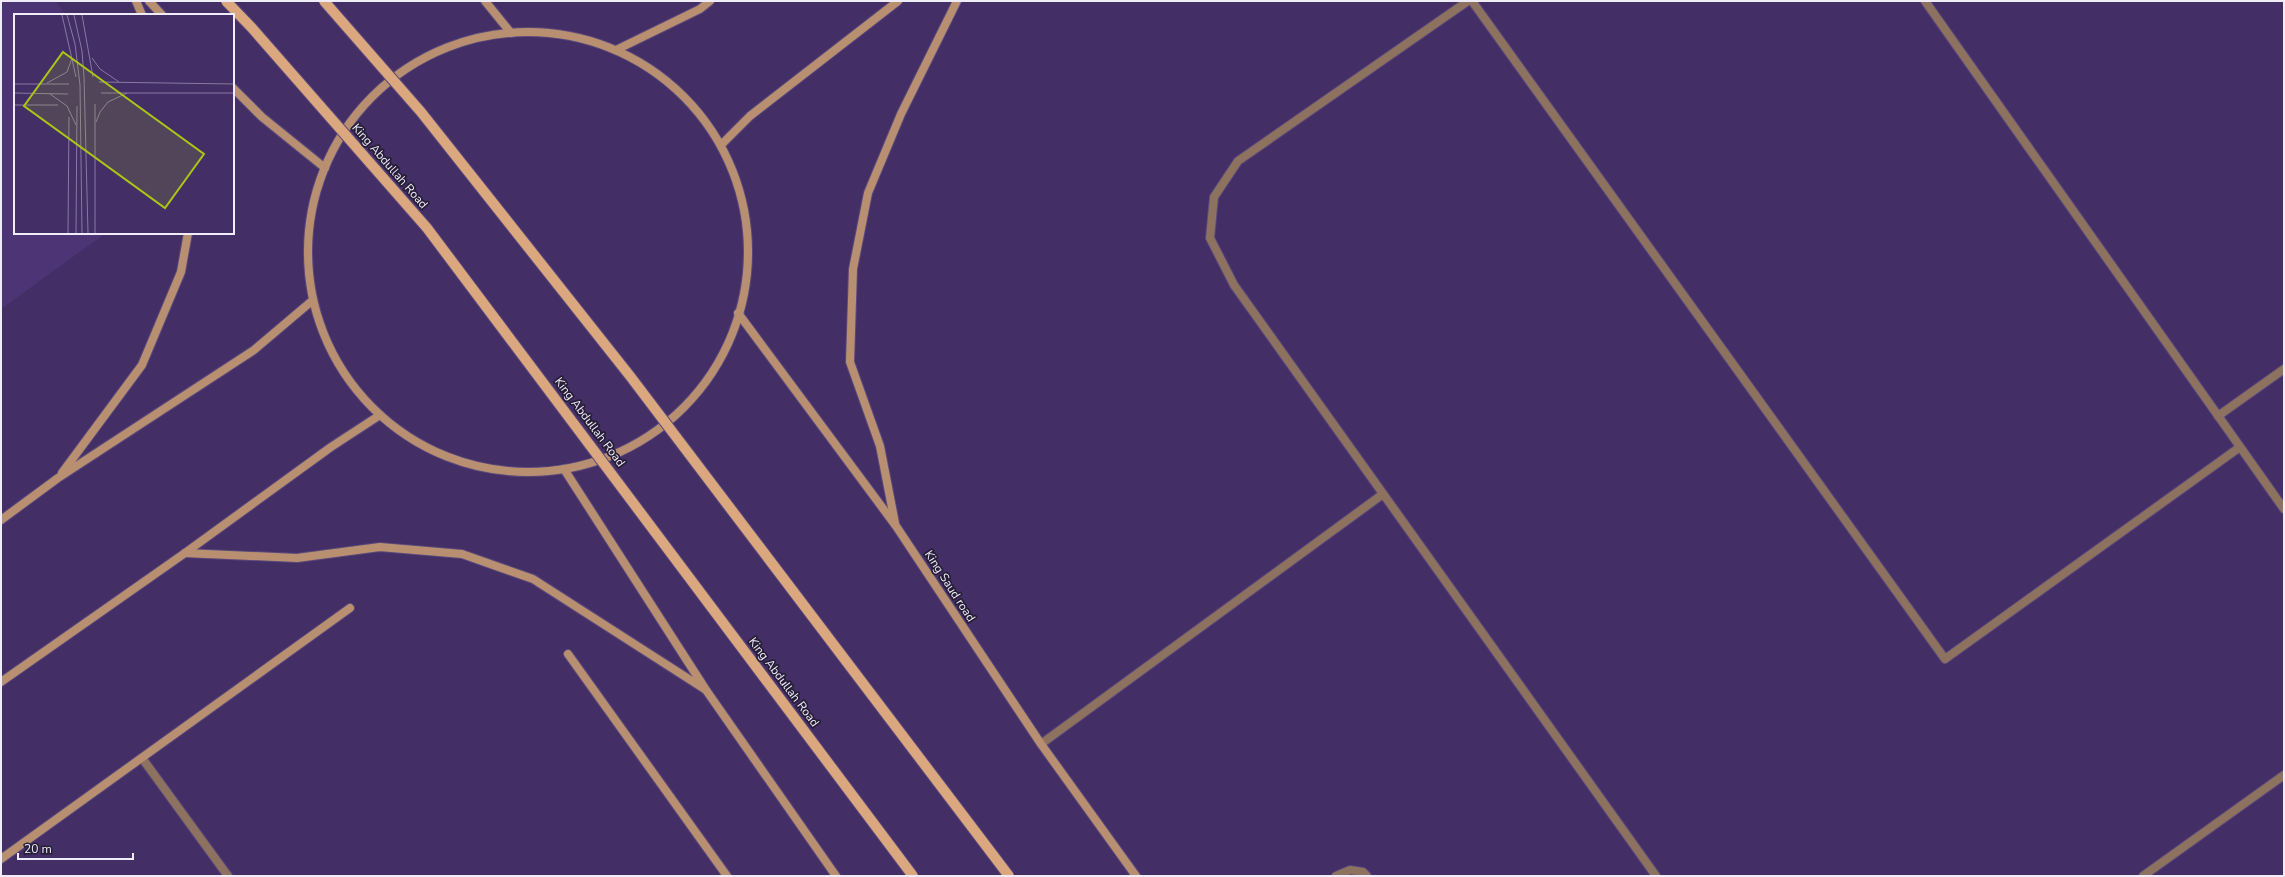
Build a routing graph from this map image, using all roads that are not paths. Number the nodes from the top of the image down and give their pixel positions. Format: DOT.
graph roads {
  1 [pos="136,1"];
  2 [pos="149,1"];
  3 [pos="226,1"];
  4 [pos="324,1"];
  5 [pos="485,1"];
  6 [pos="710,1"];
  7 [pos="898,1"];
  8 [pos="957,1"];
  9 [pos="1468,1"];
  10 [pos="1472,1"];
  11 [pos="1925,1"];
  12 [pos="142,14"];
  13 [pos="161,14"];
  14 [pos="511,32"];
  15 [pos="616,50"];
  16 [pos="234,89"];
  17 [pos="721,145"];
  18 [pos="325,168"];
  19 [pos="188,234"];
  20 [pos="312,300"];
  21 [pos="738,313"];
  22 [pos="2284,369"];
  23 [pos="380,415"];
  24 [pos="2218,416"];
  25 [pos="2240,447"];
  26 [pos="564,468"];
  27 [pos="58,478"];
  28 [pos="1383,494"];
  29 [pos="2284,509"];
  30 [pos="1,520"];
  31 [pos="896,526"];
  32 [pos="186,553"];
  33 [pos="350,608"];
  34 [pos="568,654"];
  35 [pos="1,682"];
  36 [pos="706,690"];
  37 [pos="1041,744"];
  38 [pos="142,758"];
  39 [pos="2284,775"];
  40 [pos="1,859"];
  41 [pos="228,876"];
  42 [pos="727,876"];
  43 [pos="836,876"];
  44 [pos="913,876"];
  45 [pos="1010,876"];
  46 [pos="1136,876"];
  47 [pos="1336,876"];
  48 [pos="1367,876"];
  49 [pos="1656,876"];
  50 [pos="2143,876"];
  1 -- 12 [label="main road"];
  2 -- 13 [label="main road"];
  3 -- 44 [label="main road, King Abdullah Road, bridge"];
  4 -- 45 [label="main road, bridge"];
  5 -- 14 [label="main road"];
  6 -- 15 [label="main road"];
  7 -- 17 [label="main road"];
  8 -- 31 [label="main road"];
  9 -- 28 [label="street"];
  10 -- 25 [label="street"];
  11 -- 24 [label="street"];
  14 -- 15 [label="main road"];
  14 -- 18 [label="main road"];
  15 -- 17 [label="main road"];
  16 -- 18 [label="main road"];
  17 -- 21 [label="main road"];
  18 -- 20 [label="main road"];
  19 -- 27 [label="main road"];
  20 -- 23 [label="main road"];
  20 -- 27 [label="main road"];
  21 -- 26 [label="main road"];
  21 -- 31 [label="main road, King Saud road"];
  22 -- 24 [label="street"];
  23 -- 26 [label="main road"];
  23 -- 32 [label="main road"];
  24 -- 25 [label="street"];
  25 -- 29 [label="street"];
  26 -- 36 [label="main road"];
  27 -- 30 [label="main road"];
  28 -- 37 [label="street"];
  28 -- 49 [label="street"];
  31 -- 37 [label="main road, King Saud road"];
  32 -- 35 [label="main road"];
  32 -- 36 [label="main road"];
  33 -- 38 [label="main road"];
  34 -- 42 [label="main road"];
  36 -- 43 [label="main road"];
  37 -- 46 [label="main road, King Saud road"];
  38 -- 40 [label="main road"];
  38 -- 41 [label="street"];
  39 -- 50 [label="street"];
  47 -- 48 [label="street"];
}
